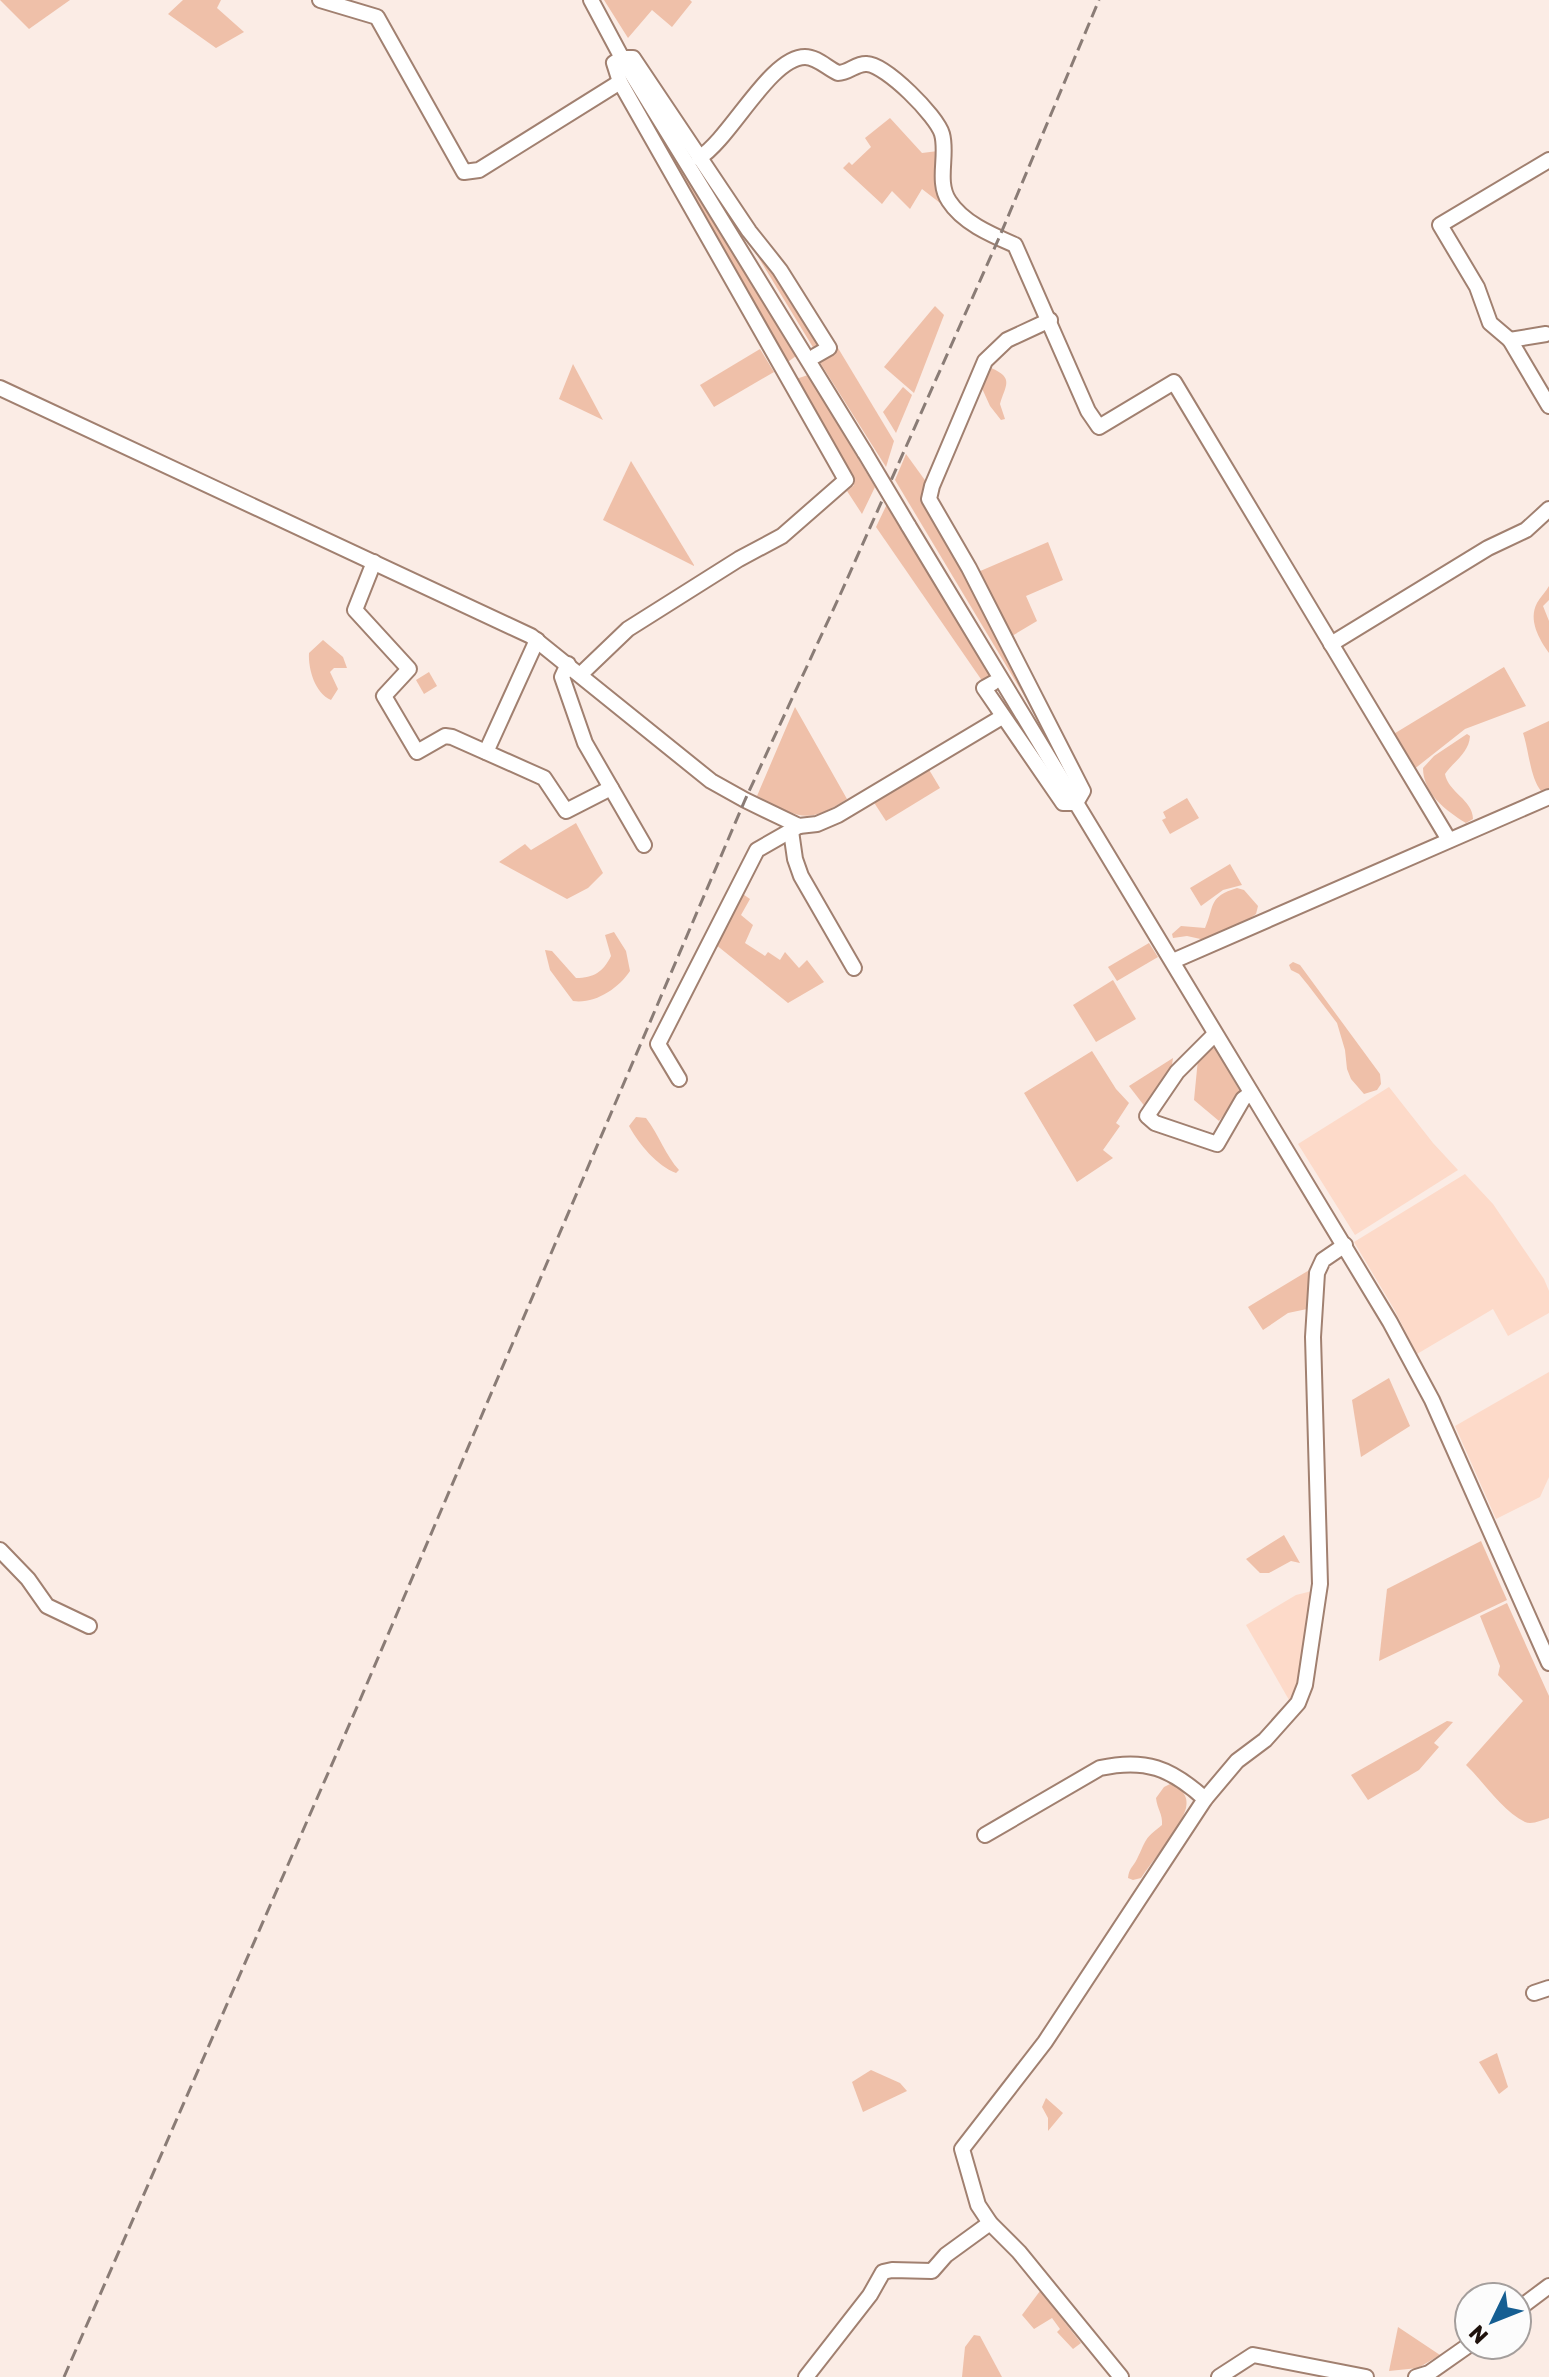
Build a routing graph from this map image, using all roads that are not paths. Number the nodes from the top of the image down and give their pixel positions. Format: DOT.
graph roads {
  1 [pos="320,0"];
  2 [pos="591,0"];
  3 [pos="622,58"];
  4 [pos="620,82"];
  5 [pos="699,158"];
  6 [pos="1549,160"];
  7 [pos="1050,320"];
  8 [pos="1546,334"];
  9 [pos="1510,340"];
  10 [pos="815,356"];
  11 [pos="801,365"];
  12 [pos="786,375"];
  13 [pos="0,388"];
  14 [pos="1549,406"];
  15 [pos="1549,509"];
  16 [pos="374,562"];
  17 [pos="537,640"];
  18 [pos="1331,644"];
  19 [pos="568,664"];
  20 [pos="581,674"];
  21 [pos="993,683"];
  22 [pos="1002,717"];
  23 [pos="486,752"];
  24 [pos="611,788"];
  25 [pos="1549,797"];
  26 [pos="1076,803"];
  27 [pos="795,828"];
  28 [pos="1449,840"];
  29 [pos="644,845"];
  30 [pos="1173,961"];
  31 [pos="854,968"];
  32 [pos="1215,1034"];
  33 [pos="679,1079"];
  34 [pos="1251,1093"];
  35 [pos="1345,1245"];
  36 [pos="0,1550"];
  37 [pos="89,1626"];
  38 [pos="1549,1663"];
  39 [pos="1205,1799"];
  40 [pos="985,1835"];
  41 [pos="1549,1988"];
  42 [pos="1534,1993"];
  43 [pos="990,2223"];
  44 [pos="1453,2356"];
  45 [pos="806,2377"];
  46 [pos="1121,2377"];
  47 [pos="1219,2377"];
  48 [pos="1366,2377"];
  49 [pos="1416,2377"];
  1 -- 4 [label="street"];
  2 -- 3 [label="street"];
  3 -- 4 [label="street"];
  3 -- 5 [label="street"];
  3 -- 26 [label="street, bridge"];
  4 -- 12 [label="street"];
  5 -- 7 [label="street"];
  5 -- 10 [label="street"];
  6 -- 9 [label="street"];
  7 -- 18 [label="street"];
  7 -- 26 [label="street"];
  8 -- 9 [label="street"];
  9 -- 14 [label="street"];
  11 -- 12 [label="street"];
  12 -- 20 [label="street"];
  13 -- 16 [label="street"];
  15 -- 18 [label="street"];
  16 -- 17 [label="street"];
  16 -- 23 [label="street"];
  17 -- 19 [label="street"];
  17 -- 23 [label="street"];
  18 -- 28 [label="street"];
  19 -- 20 [label="street"];
  19 -- 24 [label="street"];
  20 -- 27 [label="street"];
  21 -- 22 [label="street"];
  22 -- 26 [label="street"];
  22 -- 27 [label="street"];
  23 -- 24 [label="street"];
  24 -- 29 [label="street"];
  25 -- 28 [label="street"];
  26 -- 30 [label="street"];
  27 -- 31 [label="street"];
  27 -- 33 [label="street"];
  28 -- 30 [label="street"];
  30 -- 32 [label="street"];
  32 -- 34 [label="street"];
  32 -- 34 [label="street"];
  34 -- 35 [label="street"];
  35 -- 38 [label="street"];
  35 -- 39 [label="street"];
  36 -- 37 [label="street"];
  39 -- 40 [label="street"];
  39 -- 43 [label="street"];
  41 -- 42 [label="street"];
  43 -- 45 [label="street"];
  43 -- 46 [label="street"];
  44 -- 49 [label="street"];
  47 -- 48 [label="street"];
}
